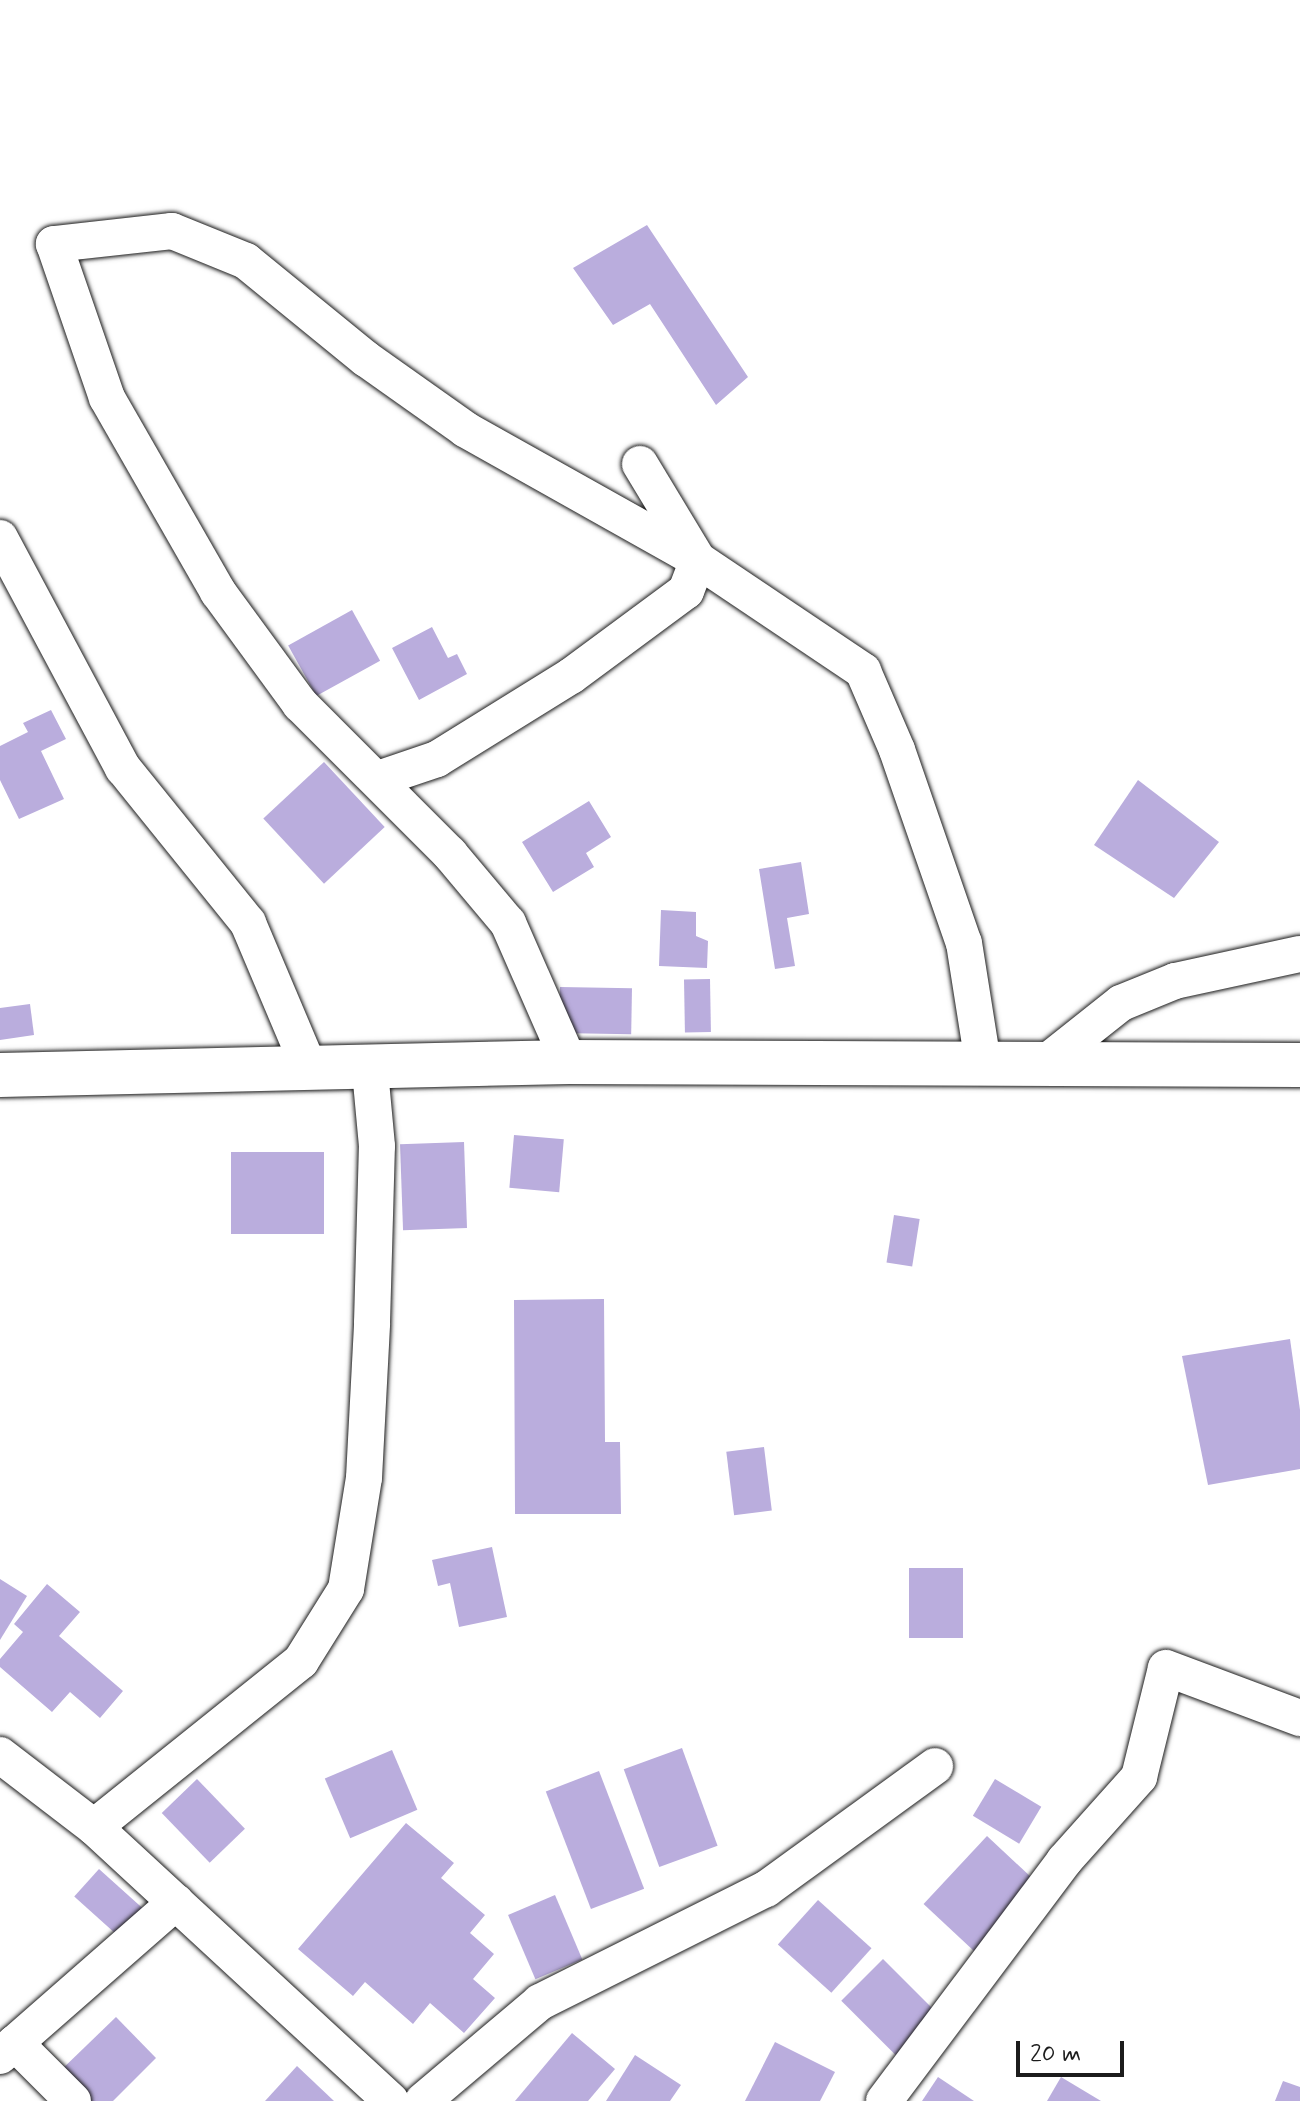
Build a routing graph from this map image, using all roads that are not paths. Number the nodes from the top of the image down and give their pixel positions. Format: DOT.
graph roads {
  1 [pos="640,464"];
  2 [pos="0,538"];
  3 [pos="698,560"];
  4 [pos="378,779"];
  5 [pos="1300,954"];
  6 [pos="569,1062"];
  7 [pos="983,1063"];
  8 [pos="1044,1064"];
  9 [pos="1300,1065"];
  10 [pos="310,1070"];
  11 [pos="370,1070"];
  12 [pos="0,1075"];
  13 [pos="1300,1718"];
  14 [pos="0,1755"];
  15 [pos="935,1766"];
  16 [pos="94,1827"];
  17 [pos="176,1902"];
  18 [pos="8,2050"];
  19 [pos="73,2101"];
  20 [pos="391,2101"];
  21 [pos="423,2101"];
  22 [pos="884,2101"];
  1 -- 3 [label="street"];
  2 -- 10 [label="street"];
  3 -- 4 [label="street"];
  3 -- 4 [label="street"];
  3 -- 7 [label="street"];
  4 -- 6 [label="street"];
  5 -- 8 [label="street"];
  6 -- 7 [label="street"];
  6 -- 11 [label="street"];
  7 -- 8 [label="street"];
  8 -- 9 [label="street"];
  10 -- 11 [label="street"];
  10 -- 12 [label="street"];
  11 -- 16 [label="street"];
  13 -- 22 [label="street"];
  14 -- 16 [label="street"];
  15 -- 21 [label="street"];
  16 -- 17 [label="street"];
  17 -- 18 [label="street"];
  17 -- 20 [label="street"];
  18 -- 19 [label="street"];
}
